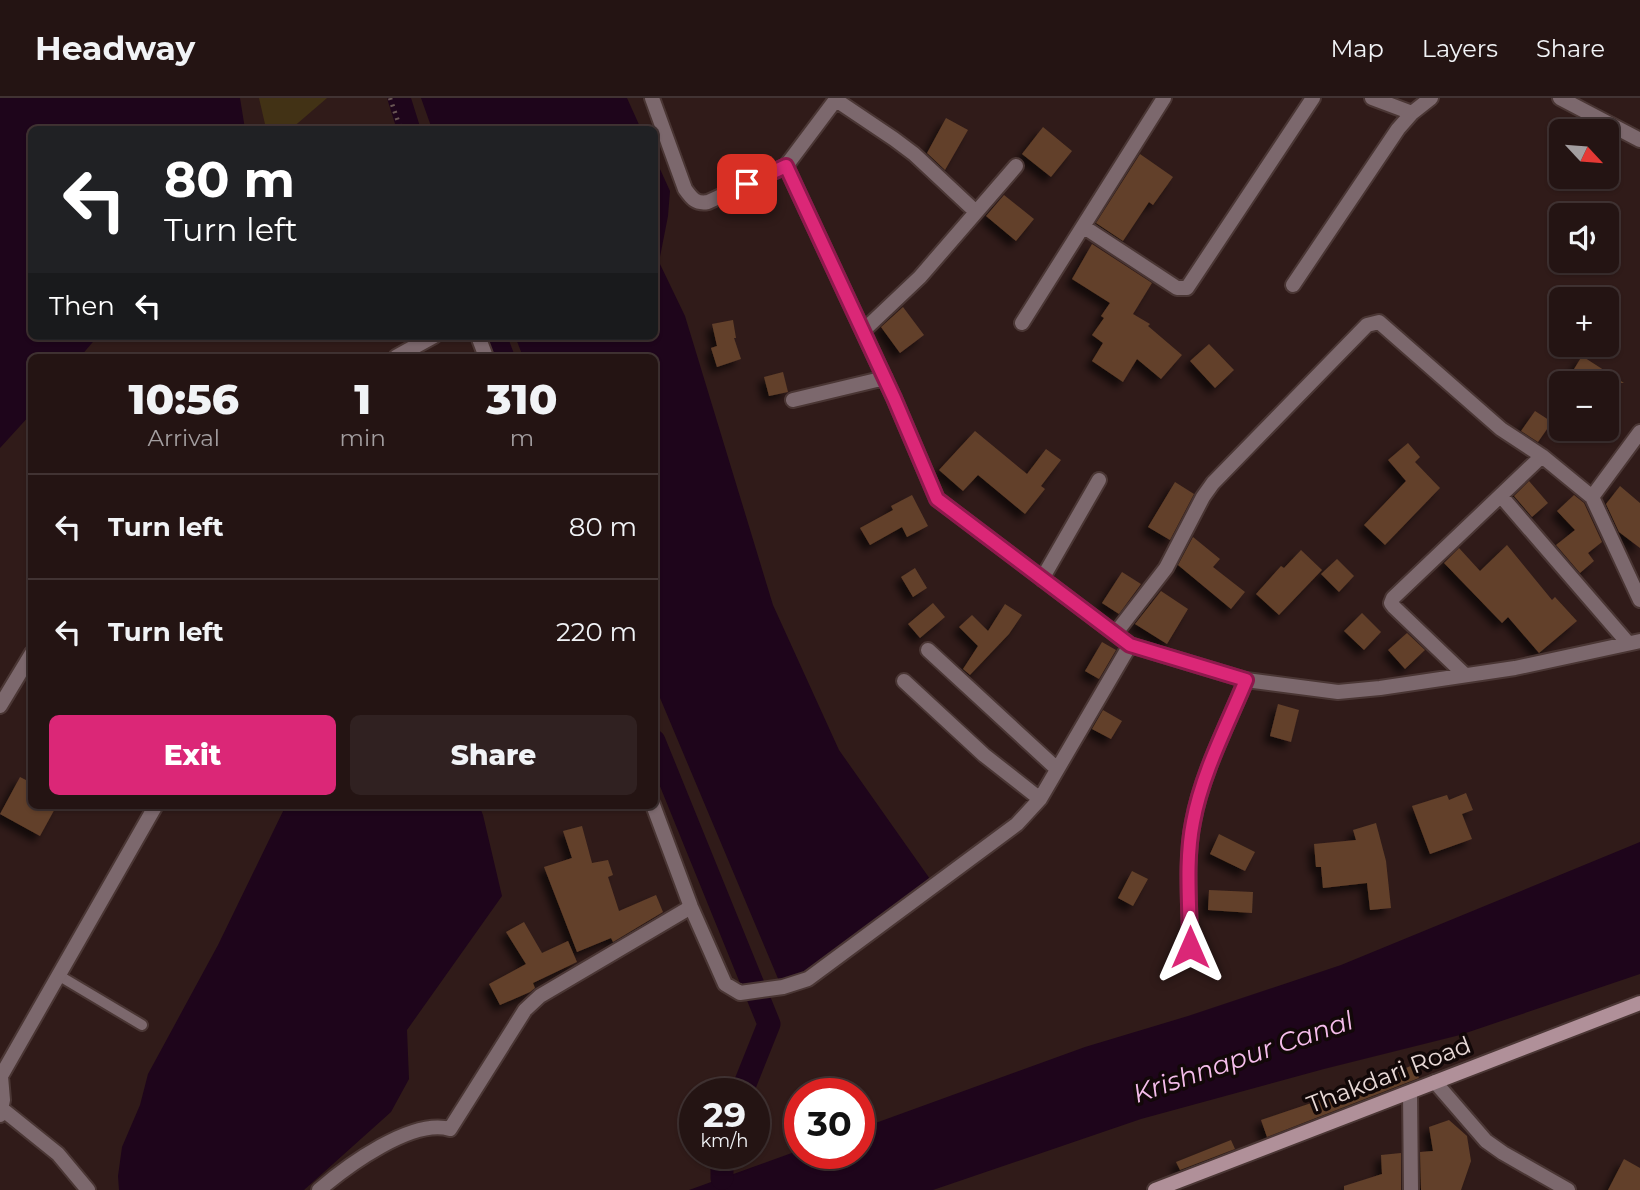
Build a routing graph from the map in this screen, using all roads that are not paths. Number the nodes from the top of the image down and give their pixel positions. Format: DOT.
graph roads {
  1 [pos="652,98"];
  2 [pos="1164,98"];
  3 [pos="1313,98"];
  4 [pos="1372,98"];
  5 [pos="1432,98"];
  6 [pos="1560,98"];
  7 [pos="833,100"];
  8 [pos="1412,113"];
  9 [pos="1640,141"];
  10 [pos="786,166"];
  11 [pos="1016,166"];
  12 [pos="976,212"];
  13 [pos="1084,228"];
  14 [pos="1293,285"];
  15 [pos="1022,323"];
  16 [pos="863,331"];
  17 [pos="427,340"];
  18 [pos="401,354"];
  19 [pos="885,378"];
  20 [pos="793,400"];
  21 [pos="1640,432"];
  22 [pos="1542,456"];
  23 [pos="1099,480"];
  24 [pos="1501,496"];
  25 [pos="1592,497"];
  26 [pos="1042,579"];
  27 [pos="1640,600"];
  28 [pos="1115,634"];
  29 [pos="1634,642"];
  30 [pos="1130,645"];
  31 [pos="928,650"];
  32 [pos="28,660"];
  33 [pos="1465,676"];
  34 [pos="1246,680"];
  35 [pos="904,681"];
  36 [pos="0,706"];
  37 [pos="1057,769"];
  38 [pos="1040,799"];
  39 [pos="154,809"];
  40 [pos="654,809"];
  41 [pos="691,907"];
  42 [pos="1190,947"];
  43 [pos="58,975"];
  44 [pos="1640,1003"];
  45 [pos="142,1025"];
  46 [pos="0,1081"];
  47 [pos="1436,1082"];
  48 [pos="1409,1093"];
  49 [pos="1,1112"];
  50 [pos="88,1190"];
  51 [pos="319,1190"];
  52 [pos="1155,1190"];
  53 [pos="1411,1190"];
  54 [pos="1568,1190"];
  1 -- 10 [label="street"];
  2 -- 13 [label="street"];
  3 -- 13 [label="street"];
  4 -- 8 [label="street"];
  5 -- 8 [label="street"];
  6 -- 9 [label="street"];
  7 -- 10 [label="street"];
  7 -- 12 [label="street"];
  8 -- 14 [label="street"];
  10 -- 16 [label="street"];
  11 -- 12 [label="street"];
  12 -- 16 [label="street"];
  13 -- 15 [label="street"];
  16 -- 19 [label="street"];
  17 -- 18 [label="street"];
  19 -- 20 [label="street"];
  19 -- 26 [label="street"];
  21 -- 25 [label="street"];
  22 -- 24 [label="street"];
  22 -- 25 [label="street"];
  22 -- 28 [label="street"];
  23 -- 26 [label="street"];
  24 -- 29 [label="street"];
  24 -- 33 [label="street"];
  25 -- 27 [label="street"];
  26 -- 28 [label="street"];
  28 -- 30 [label="street"];
  29 -- 33 [label="street"];
  30 -- 34 [label="street"];
  30 -- 37 [label="street"];
  31 -- 37 [label="street"];
  32 -- 36 [label="street"];
  33 -- 34 [label="street"];
  34 -- 42 [label="street"];
  35 -- 38 [label="street"];
  37 -- 38 [label="street"];
  38 -- 41 [label="street"];
  39 -- 43 [label="street"];
  40 -- 41 [label="street"];
  41 -- 51 [label="street"];
  43 -- 45 [label="lane"];
  43 -- 46 [label="street"];
  44 -- 47 [label="street, Thakdari Road"];
  46 -- 49 [label="street"];
  47 -- 48 [label="street, Thakdari Road"];
  47 -- 54 [label="street"];
  48 -- 52 [label="street, Thakdari Road"];
  48 -- 53 [label="street"];
  49 -- 50 [label="street"];
}
